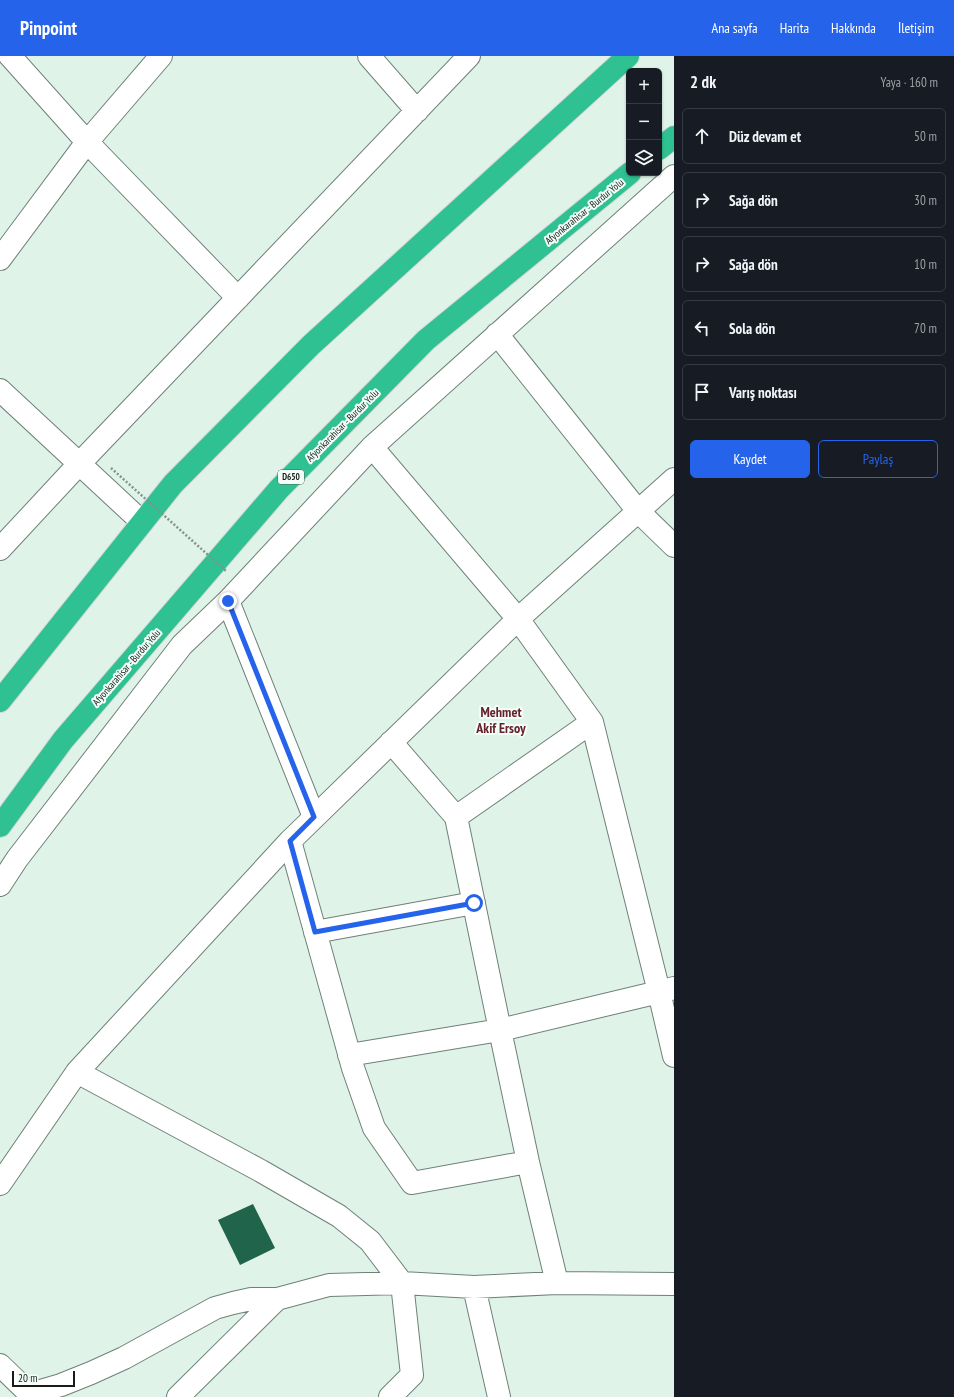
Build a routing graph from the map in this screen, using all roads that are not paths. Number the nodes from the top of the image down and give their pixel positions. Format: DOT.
graph roads {
  1 [pos="10,56"];
  2 [pos="161,56"];
  3 [pos="369,56"];
  4 [pos="469,56"];
  5 [pos="628,56"];
  6 [pos="417,111"];
  7 [pos="674,137"];
  8 [pos="87,142"];
  9 [pos="662,147"];
  10 [pos="626,176"];
  11 [pos="674,176"];
  12 [pos="0,259"];
  13 [pos="238,298"];
  14 [pos="497,334"];
  15 [pos="0,390"];
  16 [pos="372,447"];
  17 [pos="79,464"];
  18 [pos="674,479"];
  19 [pos="638,511"];
  20 [pos="142,522"];
  21 [pos="674,546"];
  22 [pos="0,549"];
  23 [pos="228,601"];
  24 [pos="518,619"];
  25 [pos="0,701"];
  26 [pos="592,722"];
  27 [pos="392,742"];
  28 [pos="314,817"];
  29 [pos="456,817"];
  30 [pos="0,826"];
  31 [pos="290,841"];
  32 [pos="0,885"];
  33 [pos="474,903"];
  34 [pos="315,932"];
  35 [pos="666,990"];
  36 [pos="500,1030"];
  37 [pos="349,1055"];
  38 [pos="674,1056"];
  39 [pos="77,1072"];
  40 [pos="528,1162"];
  41 [pos="0,1184"];
  42 [pos="557,1283"];
  43 [pos="402,1284"];
  44 [pos="674,1284"];
  45 [pos="474,1287"];
  46 [pos="278,1300"];
  47 [pos="0,1365"];
  48 [pos="32,1396"];
  49 [pos="178,1397"];
  50 [pos="390,1397"];
  51 [pos="499,1397"];
  1 -- 8 [label="street"];
  2 -- 8 [label="street"];
  3 -- 6 [label="street"];
  4 -- 6 [label="street"];
  5 -- 20 [label="highway"];
  6 -- 13 [label="street"];
  7 -- 9 [label="highway"];
  8 -- 12 [label="street"];
  8 -- 13 [label="street"];
  10 -- 30 [label="highway, Afyonkarahisar - Burdur Yolu / D650"];
  11 -- 14 [label="street"];
  13 -- 17 [label="street"];
  14 -- 16 [label="street"];
  14 -- 19 [label="street"];
  15 -- 17 [label="street"];
  16 -- 23 [label="street"];
  16 -- 24 [label="street"];
  17 -- 20 [label="street"];
  17 -- 22 [label="street"];
  18 -- 19 [label="street"];
  19 -- 21 [label="street"];
  19 -- 24 [label="street"];
  20 -- 25 [label="highway"];
  23 -- 28 [label="street"];
  23 -- 32 [label="street"];
  24 -- 26 [label="street"];
  24 -- 27 [label="street"];
  26 -- 29 [label="street"];
  26 -- 35 [label="street"];
  27 -- 28 [label="street"];
  27 -- 29 [label="street"];
  28 -- 31 [label="street"];
  29 -- 33 [label="street"];
  31 -- 34 [label="street"];
  31 -- 39 [label="street"];
  33 -- 34 [label="street"];
  33 -- 36 [label="street"];
  34 -- 37 [label="street"];
  35 -- 36 [label="street"];
  35 -- 38 [label="street"];
  36 -- 37 [label="street"];
  36 -- 40 [label="street"];
  37 -- 40 [label="street"];
  39 -- 41 [label="street"];
  39 -- 43 [label="street"];
  40 -- 42 [label="street"];
  42 -- 44 [label="street"];
  42 -- 45 [label="street"];
  43 -- 45 [label="street"];
  43 -- 46 [label="street"];
  43 -- 50 [label="street"];
  45 -- 51 [label="street"];
  46 -- 48 [label="street"];
  46 -- 49 [label="street"];
  47 -- 48 [label="street"];
}
